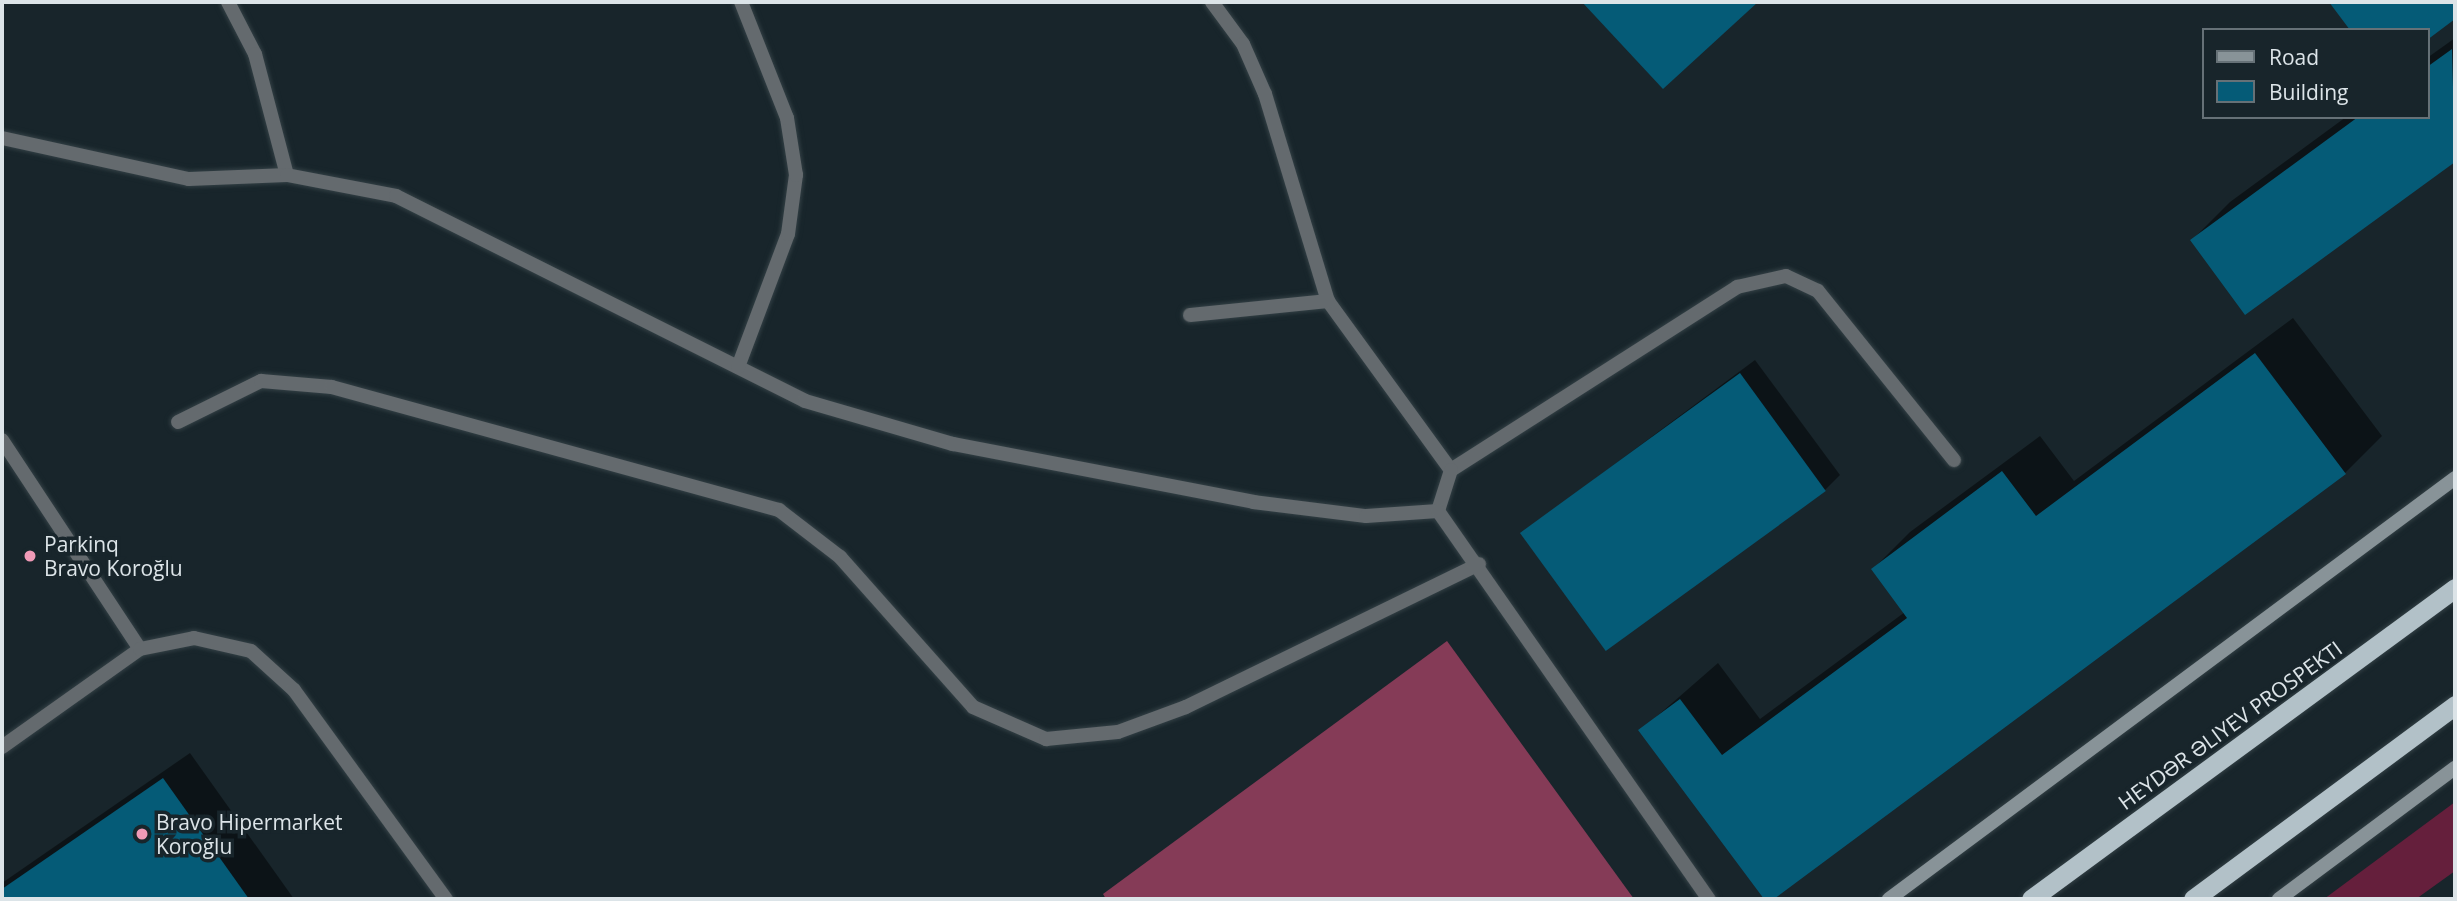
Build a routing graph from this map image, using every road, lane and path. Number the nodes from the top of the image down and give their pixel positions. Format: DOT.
graph roads {
  1 [pos="228,2"];
  2 [pos="741,2"];
  3 [pos="1212,2"];
  4 [pos="2,138"];
  5 [pos="287,175"];
  6 [pos="1328,301"];
  7 [pos="1190,315"];
  8 [pos="738,368"];
  9 [pos="178,422"];
  10 [pos="2,440"];
  11 [pos="1954,460"];
  12 [pos="1451,470"];
  13 [pos="2455,478"];
  14 [pos="1438,511"];
  15 [pos="1479,564"];
  16 [pos="2455,588"];
  17 [pos="140,649"];
  18 [pos="2455,705"];
  19 [pos="2,747"];
  20 [pos="2455,768"];
  21 [pos="446,899"];
  22 [pos="1709,899"];
  23 [pos="1889,899"];
  24 [pos="2031,899"];
  25 [pos="2193,899"];
  26 [pos="2279,899"];
  1 -- 5 [label="street"];
  2 -- 8 [label="street"];
  3 -- 6 [label="street"];
  4 -- 5 [label="street"];
  5 -- 8 [label="street"];
  6 -- 7 [label="street"];
  6 -- 12 [label="street"];
  8 -- 14 [label="street"];
  9 -- 15 [label="street"];
  10 -- 17 [label="street"];
  11 -- 12 [label="street"];
  12 -- 14 [label="street"];
  13 -- 23 [label="main road"];
  14 -- 15 [label="street"];
  15 -- 22 [label="street"];
  16 -- 24 [label="highway, HEYDƏR ƏLIYEV PROSPEKTI"];
  17 -- 19 [label="street"];
  17 -- 21 [label="street"];
  18 -- 25 [label="highway"];
  20 -- 26 [label="main road"];
}
